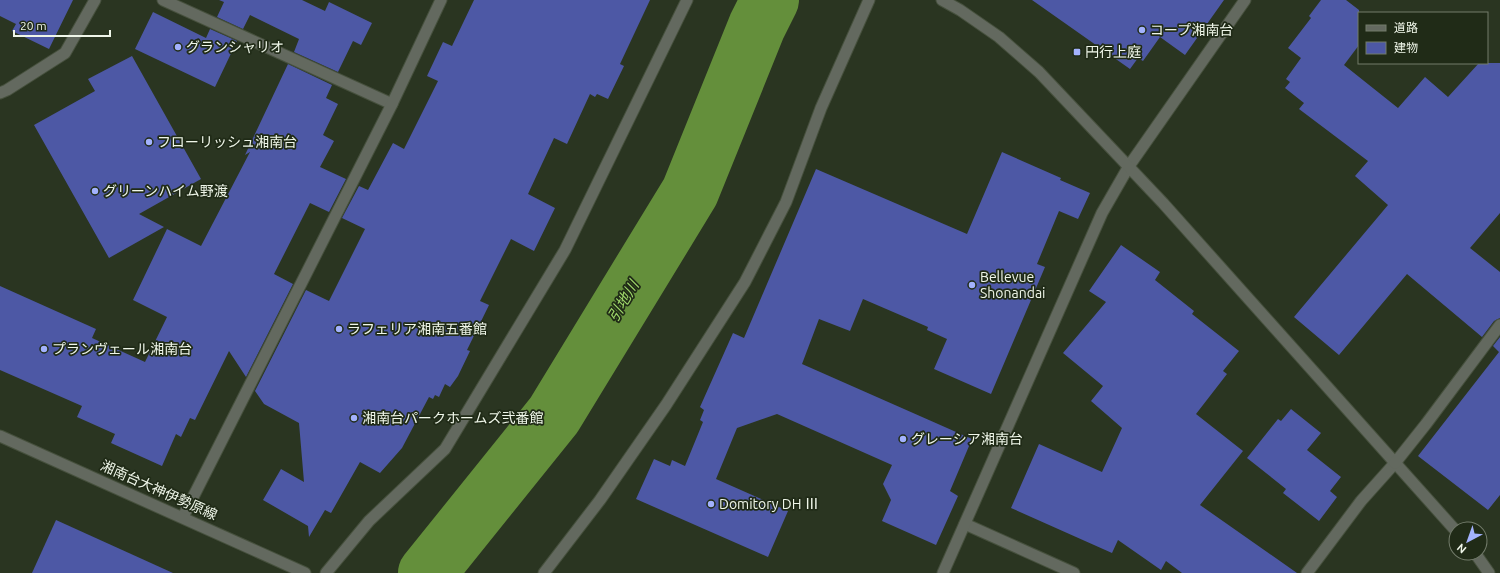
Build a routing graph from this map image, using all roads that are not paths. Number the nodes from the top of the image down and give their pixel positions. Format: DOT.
graph roads {
  1 [pos="95,0"];
  2 [pos="163,0"];
  3 [pos="441,0"];
  4 [pos="687,0"];
  5 [pos="869,0"];
  6 [pos="942,0"];
  7 [pos="1245,0"];
  8 [pos="0,93"];
  9 [pos="392,104"];
  10 [pos="1129,166"];
  11 [pos="1500,325"];
  12 [pos="0,436"];
  13 [pos="1395,463"];
  14 [pos="183,517"];
  15 [pos="1448,522"];
  16 [pos="965,524"];
  17 [pos="1481,561"];
  18 [pos="305,573"];
  19 [pos="326,573"];
  20 [pos="544,573"];
  21 [pos="943,573"];
  22 [pos="1074,573"];
  23 [pos="1307,573"];
  24 [pos="1489,573"];
  1 -- 8 [label="street"];
  2 -- 9 [label="street"];
  3 -- 9 [label="street"];
  4 -- 19 [label="street"];
  5 -- 20 [label="street"];
  6 -- 10 [label="street"];
  7 -- 10 [label="street"];
  9 -- 14 [label="street"];
  10 -- 13 [label="street"];
  10 -- 16 [label="street"];
  11 -- 13 [label="street"];
  12 -- 14 [label="street, 湘南台大神伊勢原線"];
  13 -- 15 [label="street"];
  13 -- 23 [label="street"];
  14 -- 18 [label="street, 湘南台大神伊勢原線"];
  16 -- 21 [label="street"];
  16 -- 22 [label="street"];
  17 -- 24 [label="street"];
}
